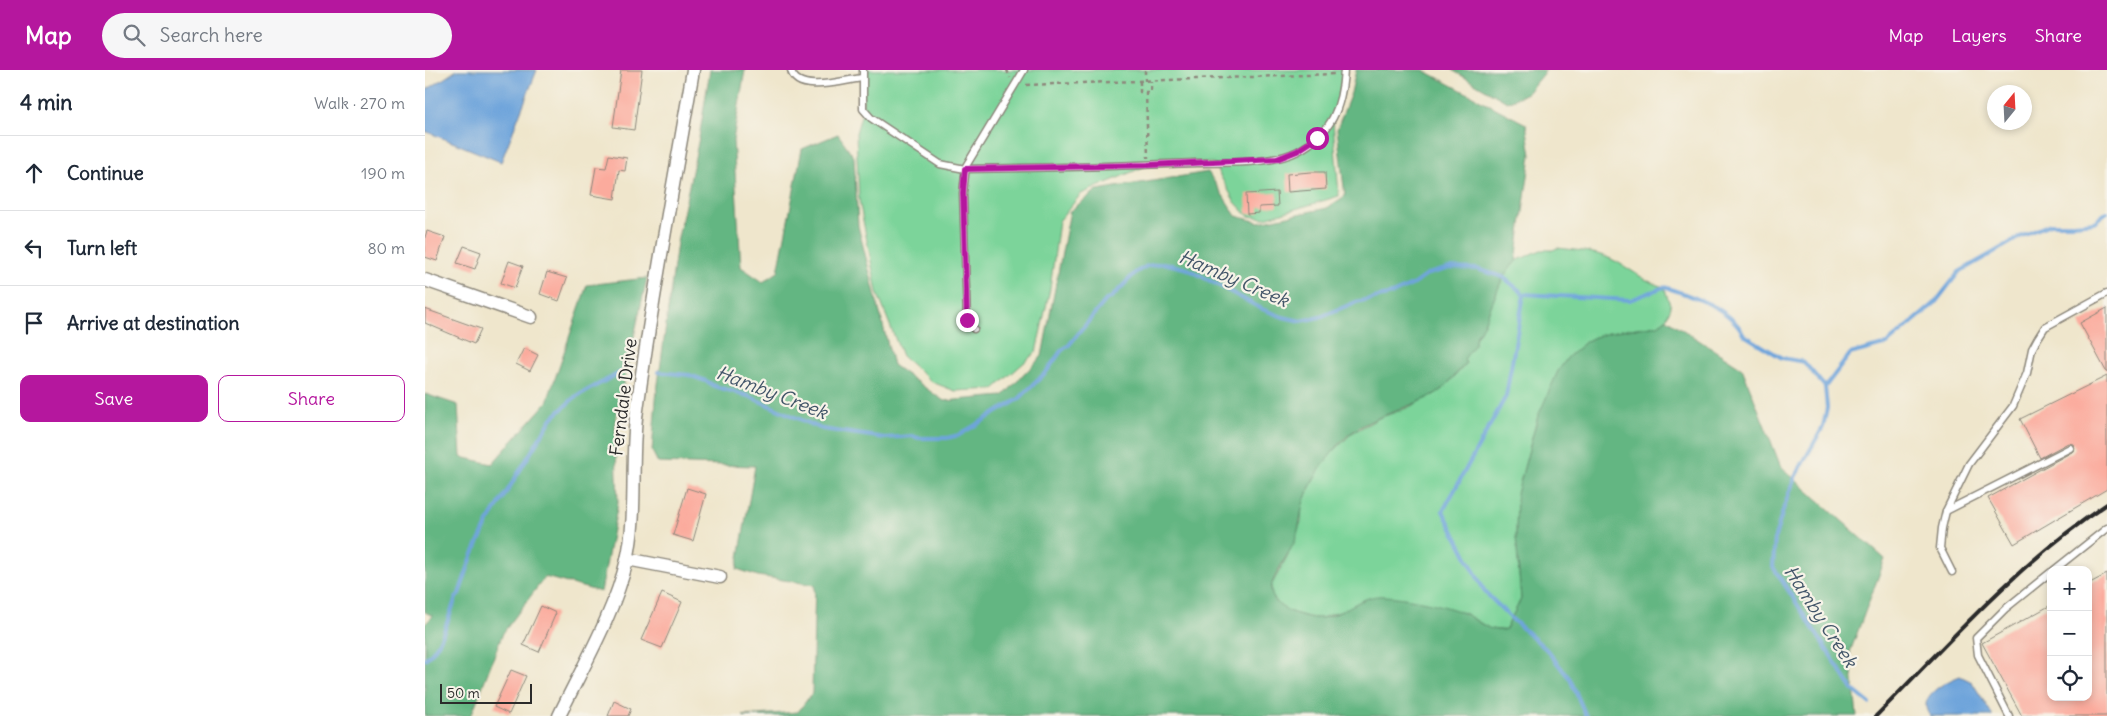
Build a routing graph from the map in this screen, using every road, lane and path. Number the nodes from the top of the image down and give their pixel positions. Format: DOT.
graph roads {
  1 [pos="693,70"];
  2 [pos="791,70"];
  3 [pos="863,70"];
  4 [pos="1024,70"];
  5 [pos="1145,70"];
  6 [pos="1344,72"];
  7 [pos="863,78"];
  8 [pos="1140,81"];
  9 [pos="1145,81"];
  10 [pos="1151,81"];
  11 [pos="1015,86"];
  12 [pos="1146,92"];
  13 [pos="1148,165"];
  14 [pos="965,169"];
  15 [pos="425,280"];
  16 [pos="2107,294"];
  17 [pos="531,316"];
  18 [pos="974,329"];
  19 [pos="2070,448"];
  20 [pos="1946,510"];
  21 [pos="2107,528"];
  22 [pos="627,559"];
  23 [pos="2059,566"];
  24 [pos="1952,572"];
  25 [pos="2047,575"];
  26 [pos="721,577"];
  27 [pos="559,716"];
  28 [pos="2009,716"];
  1 -- 22 [label="street, Ferndale Drive"];
  2 -- 7 [label="lane"];
  3 -- 7 [label="lane"];
  4 -- 11 [label="lane"];
  5 -- 9 [label="path"];
  6 -- 10 [label="path"];
  6 -- 13 [label="lane"];
  7 -- 14 [label="lane"];
  8 -- 9 [label="path"];
  8 -- 11 [label="path"];
  8 -- 12 [label="path"];
  9 -- 10 [label="path"];
  10 -- 12 [label="path"];
  11 -- 14 [label="lane"];
  12 -- 13 [label="path"];
  13 -- 14 [label="lane"];
  14 -- 18 [label="lane"];
  15 -- 17 [label="street"];
  16 -- 20 [label="lane"];
  19 -- 20 [label="lane"];
  20 -- 24 [label="lane"];
  21 -- 23 [label="lane"];
  22 -- 26 [label="street"];
  22 -- 27 [label="street, Ferndale Drive"];
  25 -- 28 [label="lane"];
}
